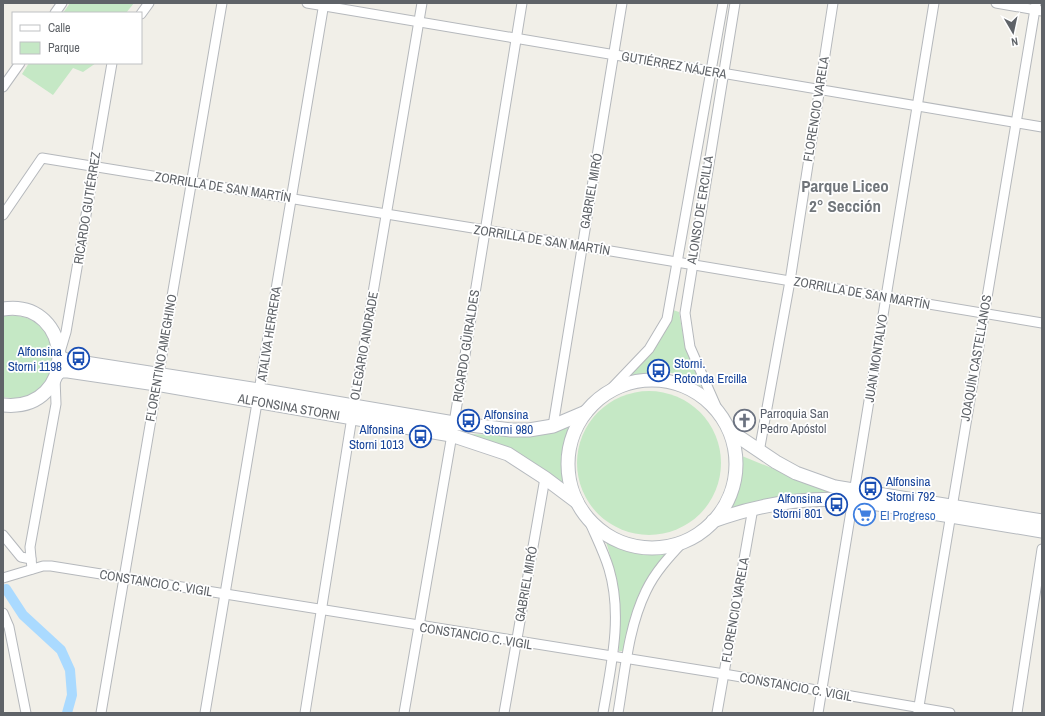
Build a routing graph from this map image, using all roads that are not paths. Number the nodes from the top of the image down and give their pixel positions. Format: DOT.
graph roads {
  1 [pos="62,3"];
  2 [pos="149,3"];
  3 [pos="222,3"];
  4 [pos="307,3"];
  5 [pos="422,3"];
  6 [pos="522,3"];
  7 [pos="622,3"];
  8 [pos="723,3"];
  9 [pos="736,3"];
  10 [pos="833,3"];
  11 [pos="934,3"];
  12 [pos="996,3"];
  13 [pos="323,4"];
  14 [pos="1038,8"];
  15 [pos="56,12"];
  16 [pos="142,13"];
  17 [pos="419,22"];
  18 [pos="517,38"];
  19 [pos="614,54"];
  20 [pos="19,64"];
  21 [pos="112,64"];
  22 [pos="711,71"];
  23 [pos="723,74"];
  24 [pos="3,86"];
  25 [pos="819,91"];
  26 [pos="917,107"];
  27 [pos="1016,123"];
  28 [pos="1042,127"];
  29 [pos="94,166"];
  30 [pos="191,182"];
  31 [pos="291,198"];
  32 [pos="387,214"];
  33 [pos="3,215"];
  34 [pos="485,230"];
  35 [pos="581,246"];
  36 [pos="677,262"];
  37 [pos="691,265"];
  38 [pos="790,281"];
  39 [pos="885,298"];
  40 [pos="3,309"];
  41 [pos="984,314"];
  42 [pos="1042,323"];
  43 [pos="60,354"];
  44 [pos="56,376"];
  45 [pos="157,379"];
  46 [pos="607,393"];
  47 [pos="258,396"];
  48 [pos="3,405"];
  49 [pos="353,412"];
  50 [pos="586,412"];
  51 [pos="719,413"];
  52 [pos="553,426"];
  53 [pos="453,429"];
  54 [pos="730,431"];
  55 [pos="760,452"];
  56 [pos="545,478"];
  57 [pos="854,495"];
  58 [pos="577,502"];
  59 [pos="753,508"];
  60 [pos="951,511"];
  61 [pos="588,518"];
  62 [pos="713,521"];
  63 [pos="1042,521"];
  64 [pos="1042,531"];
  65 [pos="3,535"];
  66 [pos="683,542"];
  67 [pos="1042,549"];
  68 [pos="31,564"];
  69 [pos="124,577"];
  70 [pos="3,578"];
  71 [pos="224,594"];
  72 [pos="323,609"];
  73 [pos="3,613"];
  74 [pos="418,627"];
  75 [pos="516,642"];
  76 [pos="612,657"];
  77 [pos="627,659"];
  78 [pos="724,674"];
  79 [pos="822,691"];
  80 [pos="918,710"];
  81 [pos="26,713"];
  82 [pos="101,713"];
  83 [pos="205,713"];
  84 [pos="305,713"];
  85 [pos="404,713"];
  86 [pos="504,713"];
  87 [pos="603,713"];
  88 [pos="618,713"];
  89 [pos="717,713"];
  90 [pos="818,713"];
  91 [pos="950,713"];
  92 [pos="1017,713"];
  1 -- 15 [label="street"];
  2 -- 16 [label="street"];
  3 -- 30 [label="street, FLORENTINO AMEGHINO"];
  4 -- 13 [label="street, GUTIÉRREZ NÁJERA"];
  5 -- 17 [label="street, OLEGARIO ANDRADE"];
  6 -- 18 [label="street, RICARDO GÜIRALDES"];
  7 -- 19 [label="street, GABRIEL MIRÓ"];
  8 -- 22 [label="street, ALONSO DE ERCILLA"];
  9 -- 23 [label="street, ALONSO DE ERCILLA"];
  10 -- 25 [label="street, FLORENCIO VARELA"];
  11 -- 26 [label="street, JUAN MONTALVO"];
  12 -- 14 [label="street"];
  13 -- 17 [label="street, GUTIÉRREZ NÁJERA"];
  13 -- 31 [label="street, ATALIVA HERRERA"];
  14 -- 27 [label="street, JOAQUÍN CASTELLANOS"];
  17 -- 18 [label="street, GUTIÉRREZ NÁJERA"];
  17 -- 32 [label="street, OLEGARIO ANDRADE"];
  18 -- 19 [label="street, GUTIÉRREZ NÁJERA"];
  18 -- 34 [label="street, RICARDO GÜIRALDES"];
  19 -- 22 [label="street, GUTIÉRREZ NÁJERA"];
  19 -- 35 [label="street, GABRIEL MIRÓ"];
  20 -- 24 [label="street"];
  21 -- 29 [label="street, RICARDO GUTIÉRREZ"];
  22 -- 23 [label="street, GUTIÉRREZ NÁJERA"];
  22 -- 36 [label="street, ALONSO DE ERCILLA"];
  23 -- 25 [label="street, GUTIÉRREZ NÁJERA"];
  23 -- 37 [label="street, ALONSO DE ERCILLA"];
  25 -- 26 [label="street, GUTIÉRREZ NÁJERA"];
  25 -- 38 [label="street, FLORENCIO VARELA"];
  26 -- 27 [label="street, GUTIÉRREZ NÁJERA"];
  26 -- 39 [label="street, JUAN MONTALVO"];
  27 -- 28 [label="street, GUTIÉRREZ NÁJERA"];
  27 -- 41 [label="street, JOAQUÍN CASTELLANOS"];
  29 -- 30 [label="street, ZORRILLA DE SAN MARTÍN"];
  29 -- 33 [label="street, ZORRILLA DE SAN MARTÍN"];
  29 -- 43 [label="street, RICARDO GUTIÉRREZ"];
  30 -- 31 [label="street, ZORRILLA DE SAN MARTÍN"];
  30 -- 45 [label="street, FLORENTINO AMEGHINO"];
  31 -- 32 [label="street, ZORRILLA DE SAN MARTÍN"];
  31 -- 47 [label="street, ATALIVA HERRERA"];
  32 -- 34 [label="street, ZORRILLA DE SAN MARTÍN"];
  32 -- 49 [label="street, OLEGARIO ANDRADE"];
  34 -- 35 [label="street, ZORRILLA DE SAN MARTÍN"];
  34 -- 53 [label="street, RICARDO GÜIRALDES"];
  35 -- 36 [label="street, ZORRILLA DE SAN MARTÍN"];
  35 -- 52 [label="street, GABRIEL MIRÓ"];
  36 -- 37 [label="street, ZORRILLA DE SAN MARTÍN"];
  36 -- 46 [label="street, ALONSO DE ERCILLA"];
  37 -- 38 [label="street, ZORRILLA DE SAN MARTÍN"];
  37 -- 51 [label="street, ALONSO DE ERCILLA"];
  38 -- 39 [label="street, ZORRILLA DE SAN MARTÍN"];
  38 -- 55 [label="street, FLORENCIO VARELA"];
  39 -- 41 [label="street, ZORRILLA DE SAN MARTÍN"];
  39 -- 57 [label="street, JUAN MONTALVO"];
  40 -- 43 [label="street"];
  41 -- 42 [label="street, ZORRILLA DE SAN MARTÍN"];
  41 -- 60 [label="street, JOAQUÍN CASTELLANOS"];
  43 -- 44 [label="street"];
  43 -- 45 [label="street, ALFONSINA STORNI"];
  44 -- 45 [label="street, ALFONSINA STORNI"];
  44 -- 48 [label="street"];
  44 -- 68 [label="street"];
  45 -- 47 [label="street, ALFONSINA STORNI"];
  45 -- 69 [label="street, FLORENTINO AMEGHINO"];
  46 -- 50 [label="street"];
  46 -- 51 [label="street"];
  47 -- 49 [label="street, ALFONSINA STORNI"];
  47 -- 71 [label="street, ATALIVA HERRERA"];
  49 -- 53 [label="street, ALFONSINA STORNI"];
  49 -- 72 [label="street, OLEGARIO ANDRADE"];
  50 -- 52 [label="street, ALFONSINA STORNI"];
  50 -- 58 [label="street"];
  51 -- 54 [label="street"];
  52 -- 53 [label="street, ALFONSINA STORNI"];
  53 -- 56 [label="street, ALFONSINA STORNI"];
  53 -- 74 [label="street, RICARDO GÜIRALDES"];
  54 -- 55 [label="street"];
  54 -- 62 [label="street"];
  55 -- 57 [label="street"];
  56 -- 58 [label="street, ALFONSINA STORNI"];
  56 -- 75 [label="street, GABRIEL MIRÓ"];
  57 -- 59 [label="street"];
  57 -- 60 [label="street"];
  57 -- 79 [label="street, JUAN MONTALVO"];
  58 -- 61 [label="street"];
  59 -- 62 [label="street"];
  59 -- 78 [label="street, FLORENCIO VARELA"];
  60 -- 63 [label="street"];
  60 -- 64 [label="street"];
  60 -- 80 [label="street, JOAQUÍN CASTELLANOS"];
  61 -- 66 [label="street"];
  61 -- 76 [label="street"];
  62 -- 66 [label="street"];
  65 -- 68 [label="street"];
  66 -- 77 [label="street"];
  67 -- 92 [label="street"];
  68 -- 69 [label="street, CONSTANCIO C. VIGIL"];
  68 -- 70 [label="street, CONSTANCIO C. VIGIL"];
  69 -- 71 [label="street, CONSTANCIO C. VIGIL"];
  69 -- 82 [label="street, FLORENTINO AMEGHINO"];
  71 -- 72 [label="street, CONSTANCIO C. VIGIL"];
  71 -- 83 [label="street, ATALIVA HERRERA"];
  72 -- 74 [label="street, CONSTANCIO C. VIGIL"];
  72 -- 84 [label="street, OLEGARIO ANDRADE"];
  73 -- 81 [label="street"];
  74 -- 75 [label="street, CONSTANCIO C. VIGIL"];
  74 -- 85 [label="street, RICARDO GÜIRALDES"];
  75 -- 76 [label="street, CONSTANCIO C. VIGIL"];
  75 -- 86 [label="street, GABRIEL MIRÓ"];
  76 -- 77 [label="street, CONSTANCIO C. VIGIL"];
  76 -- 87 [label="street"];
  77 -- 78 [label="street, CONSTANCIO C. VIGIL"];
  77 -- 88 [label="street"];
  78 -- 79 [label="street, CONSTANCIO C. VIGIL"];
  78 -- 89 [label="street, FLORENCIO VARELA"];
  79 -- 80 [label="street, CONSTANCIO C. VIGIL"];
  79 -- 90 [label="street, JUAN MONTALVO"];
  80 -- 91 [label="street, CONSTANCIO C. VIGIL"];
}
